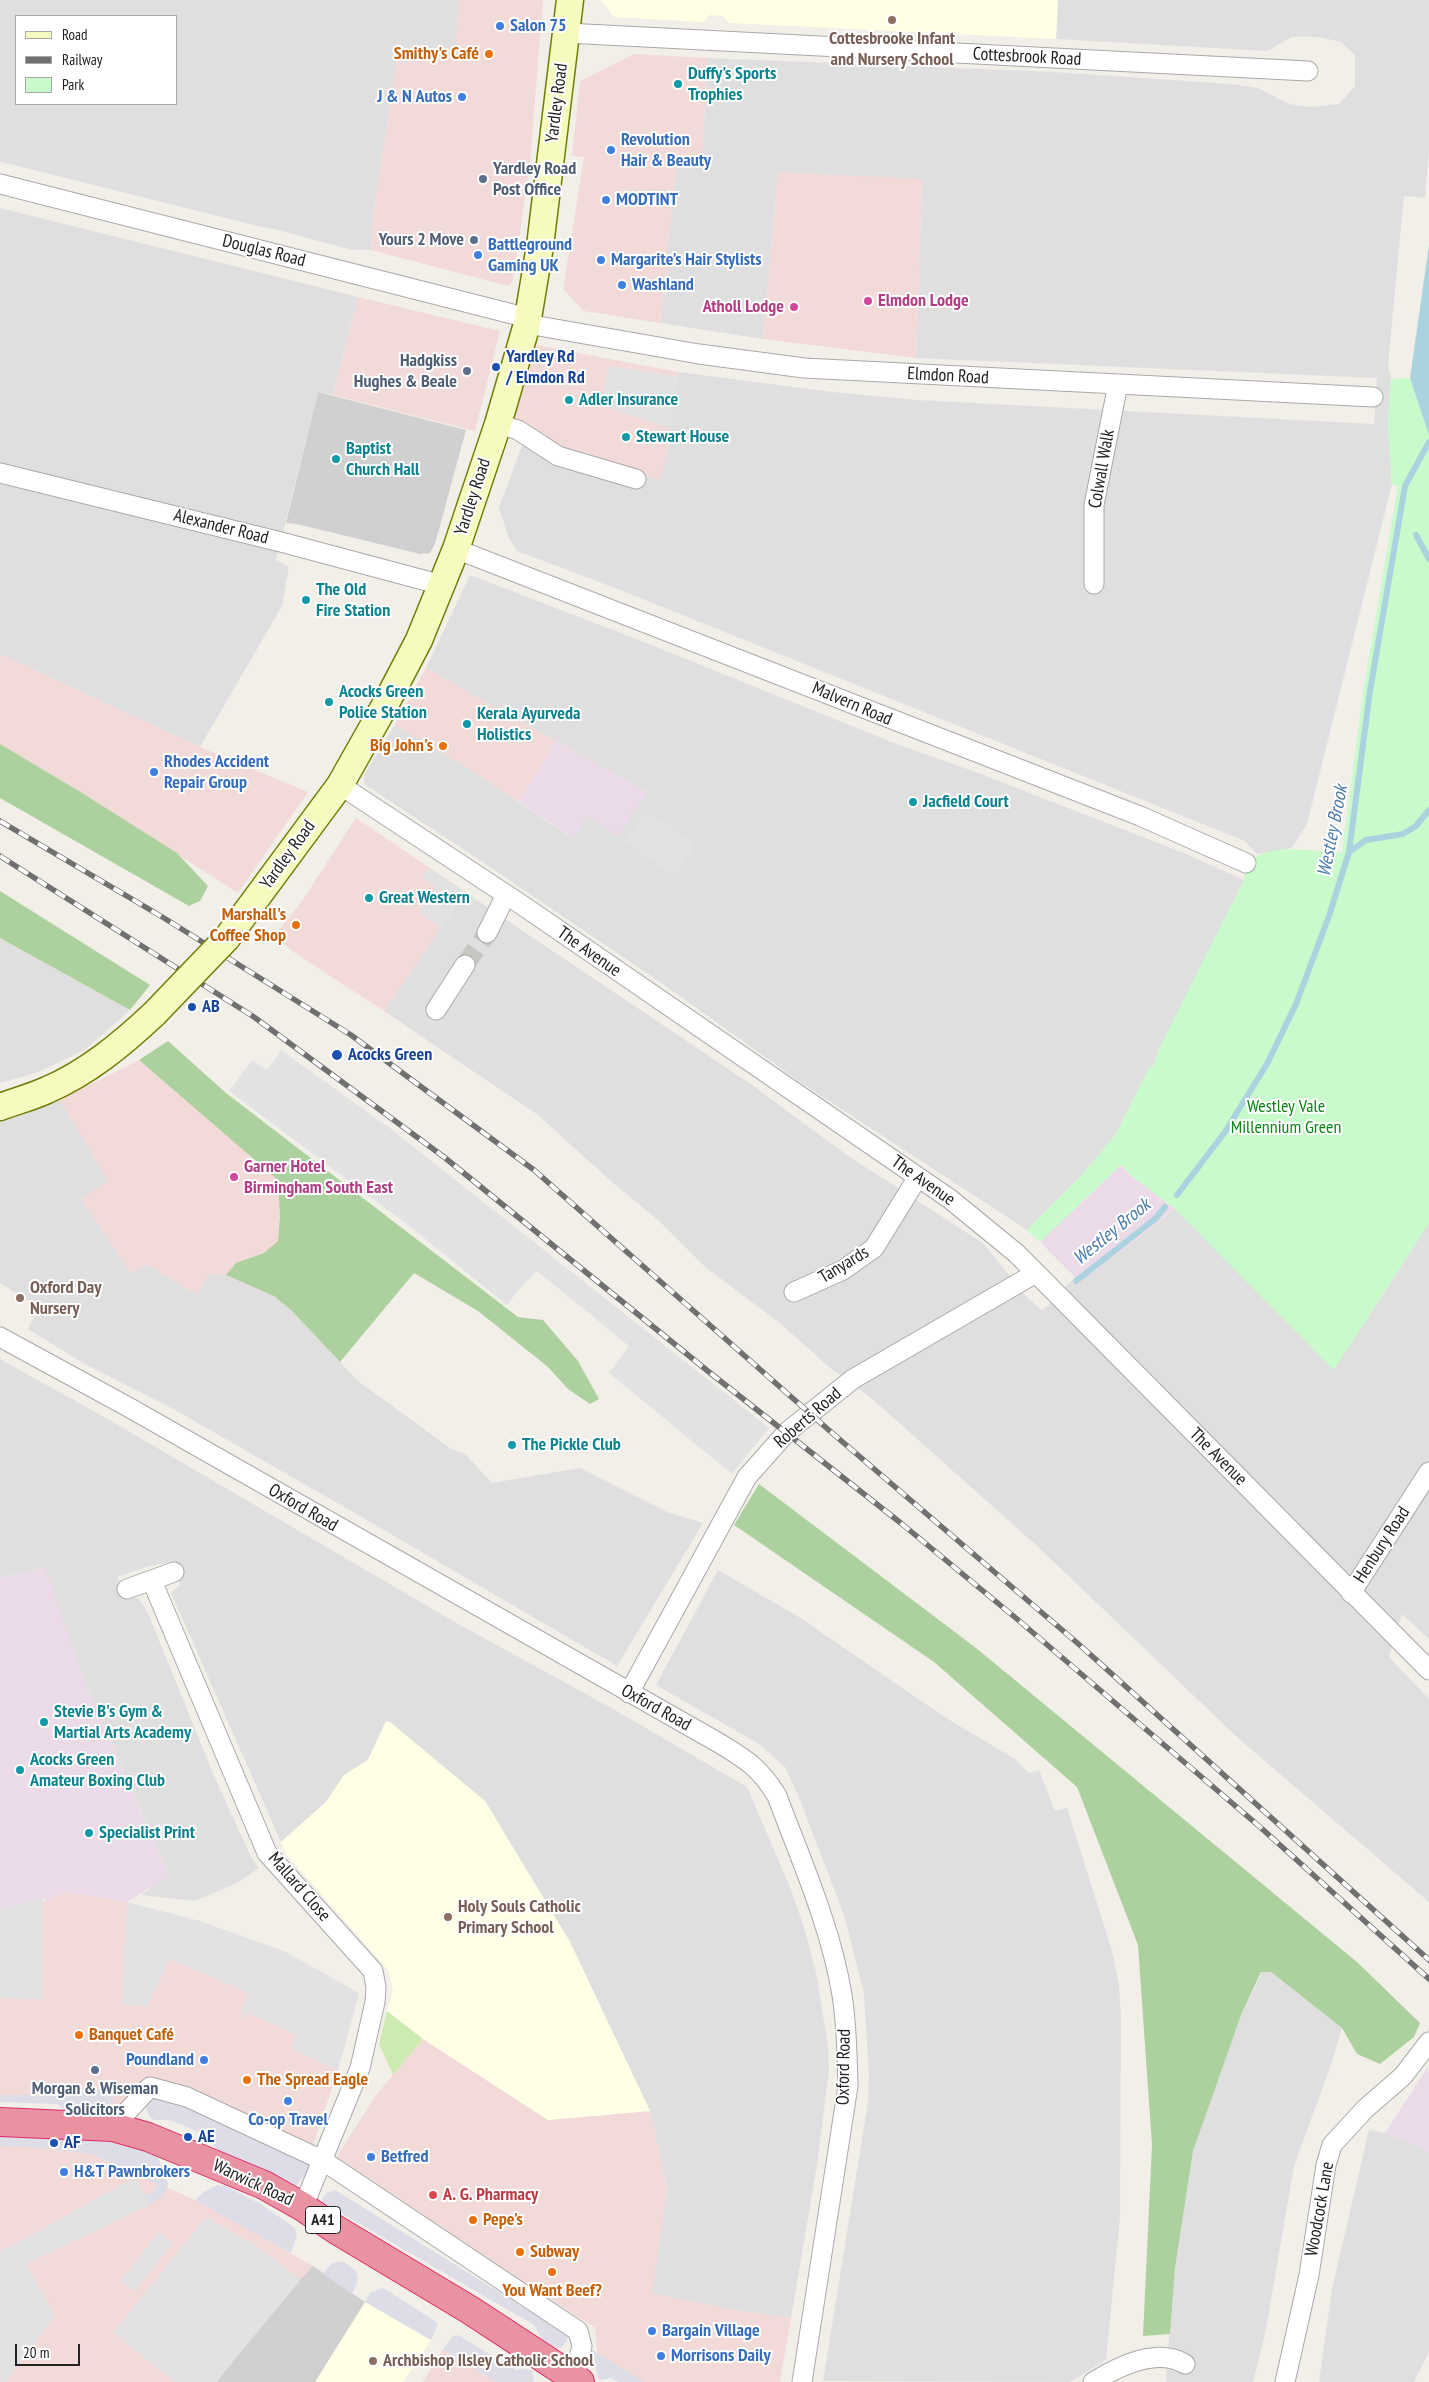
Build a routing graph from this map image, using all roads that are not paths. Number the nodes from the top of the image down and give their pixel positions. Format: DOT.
graph roads {
  1 [pos="570,0"];
  2 [pos="566,33"];
  3 [pos="1308,71"];
  4 [pos="0,184"];
  5 [pos="527,321"];
  6 [pos="1118,384"];
  7 [pos="1373,397"];
  8 [pos="498,424"];
  9 [pos="0,473"];
  10 [pos="636,478"];
  11 [pos="456,549"];
  12 [pos="1094,584"];
  13 [pos="442,585"];
  14 [pos="340,785"];
  15 [pos="1246,863"];
  16 [pos="506,895"];
  17 [pos="487,933"];
  18 [pos="465,965"];
  19 [pos="436,1010"];
  20 [pos="0,1107"];
  21 [pos="918,1177"];
  22 [pos="1036,1273"];
  23 [pos="794,1292"];
  24 [pos="0,1337"];
  25 [pos="1429,1472"];
  26 [pos="174,1572"];
  27 [pos="152,1581"];
  28 [pos="127,1589"];
  29 [pos="1351,1593"];
  30 [pos="1429,1670"];
  31 [pos="629,1693"];
  32 [pos="1426,2046"];
  33 [pos="0,2122"];
  34 [pos="113,2127"];
  35 [pos="322,2160"];
  36 [pos="303,2206"];
  37 [pos="1185,2364"];
  38 [pos="577,2380"];
  39 [pos="802,2382"];
  40 [pos="1093,2382"];
  41 [pos="1285,2382"];
  1 -- 2 [label="main road, Yardley Road"];
  2 -- 3 [label="street, Cottesbrook Road"];
  2 -- 5 [label="main road, Yardley Road"];
  4 -- 5 [label="street, Douglas Road"];
  5 -- 6 [label="street, Elmdon Road"];
  5 -- 8 [label="main road, Yardley Road"];
  6 -- 7 [label="street, Elmdon Road"];
  6 -- 12 [label="street, Colwall Walk"];
  8 -- 10 [label="street"];
  8 -- 11 [label="main road, Yardley Road"];
  9 -- 13 [label="street, Alexander Road"];
  11 -- 13 [label="main road, Yardley Road"];
  11 -- 15 [label="street, Malvern Road"];
  13 -- 14 [label="main road, Yardley Road"];
  14 -- 16 [label="street, The Avenue"];
  14 -- 20 [label="main road, Yardley Road, bridge"];
  16 -- 17 [label="street"];
  16 -- 21 [label="street, The Avenue"];
  18 -- 19 [label="street"];
  21 -- 22 [label="street, The Avenue"];
  21 -- 23 [label="street, Tanyards"];
  22 -- 29 [label="street, The Avenue"];
  22 -- 31 [label="street, Roberts Road"];
  24 -- 31 [label="street, Oxford Road"];
  25 -- 29 [label="street, Henbury Road"];
  26 -- 27 [label="street"];
  27 -- 28 [label="street"];
  27 -- 35 [label="street, Mallard Close"];
  29 -- 30 [label="street, The Avenue"];
  31 -- 39 [label="street, Oxford Road"];
  32 -- 41 [label="street, Woodcock Lane"];
  33 -- 34 [label="highway, Warwick Road / A41"];
  34 -- 35 [label="street"];
  34 -- 36 [label="highway, Warwick Road / A41"];
  35 -- 36 [label="street, Mallard Close"];
  35 -- 38 [label="street"];
  36 -- 38 [label="highway, Warwick Road / A41"];
  37 -- 40 [label="street"];
}
